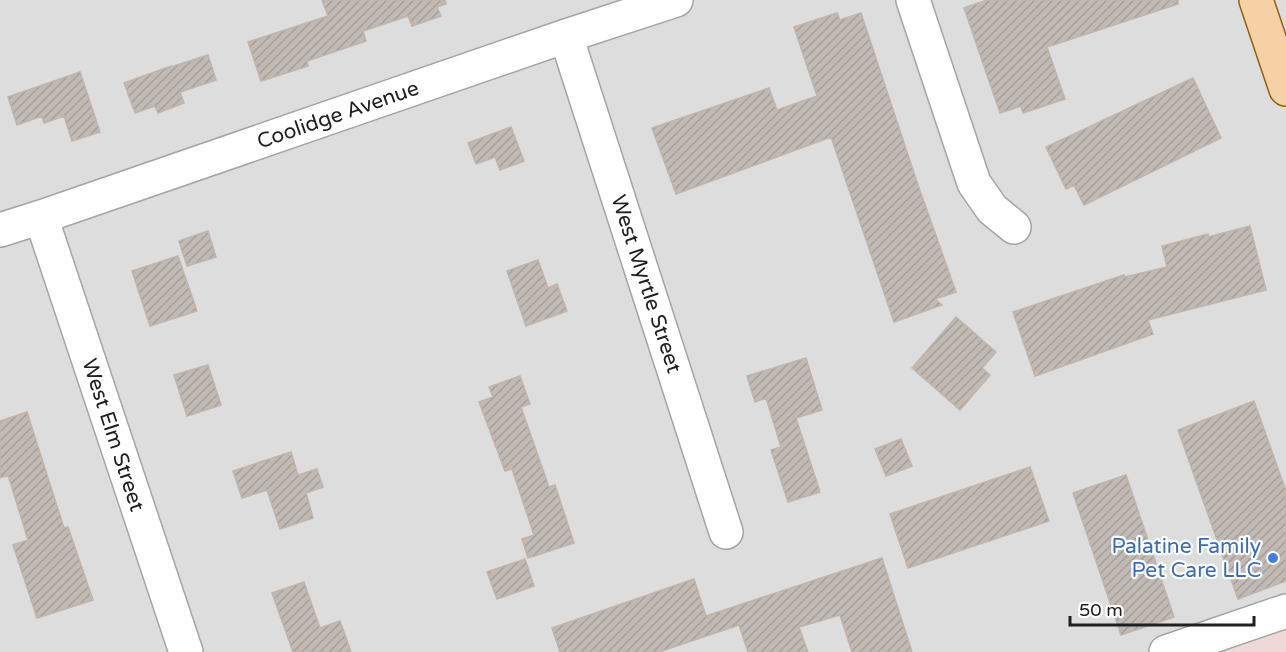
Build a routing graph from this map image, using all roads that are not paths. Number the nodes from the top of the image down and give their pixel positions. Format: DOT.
graph roads {
  1 [pos="676,0"];
  2 [pos="914,0"];
  3 [pos="1256,0"];
  4 [pos="566,36"];
  5 [pos="1281,56"];
  6 [pos="1286,89"];
  7 [pos="40,217"];
  8 [pos="1014,227"];
  9 [pos="0,230"];
  10 [pos="726,532"];
  11 [pos="1286,611"];
  12 [pos="186,652"];
  13 [pos="1166,652"];
  1 -- 4 [label="street, Coolidge Avenue"];
  2 -- 8 [label="street"];
  3 -- 5 [label="main road"];
  4 -- 7 [label="street, Coolidge Avenue"];
  4 -- 10 [label="street, West Myrtle Street"];
  5 -- 6 [label="main road"];
  7 -- 9 [label="street, Coolidge Avenue"];
  7 -- 12 [label="street, West Elm Street"];
  11 -- 13 [label="street"];
}
